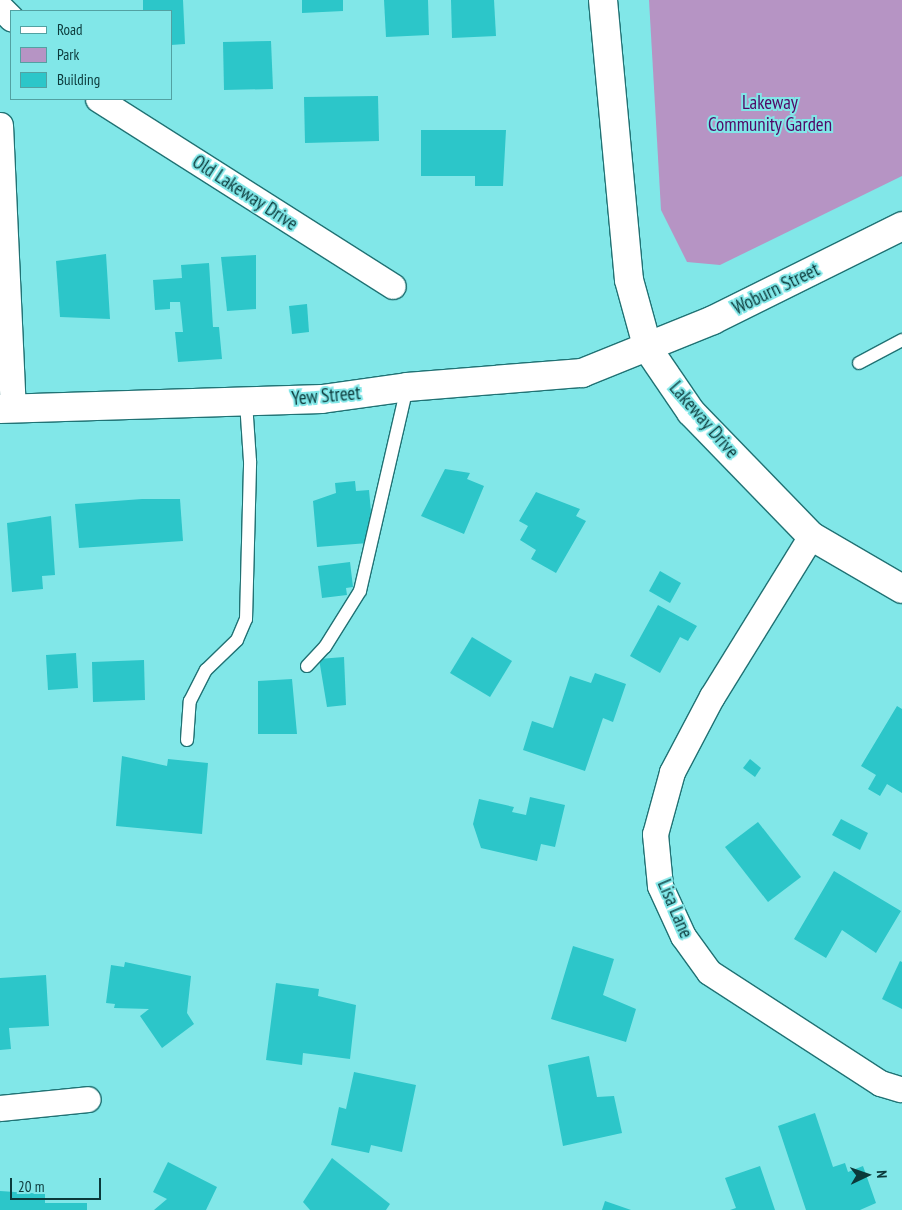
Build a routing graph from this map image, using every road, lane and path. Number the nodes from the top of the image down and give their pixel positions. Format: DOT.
graph roads {
  1 [pos="603,0"];
  2 [pos="0,7"];
  3 [pos="10,17"];
  4 [pos="100,100"];
  5 [pos="0,125"];
  6 [pos="902,226"];
  7 [pos="393,286"];
  8 [pos="902,340"];
  9 [pos="648,349"];
  10 [pos="859,363"];
  11 [pos="407,387"];
  12 [pos="246,402"];
  13 [pos="7,408"];
  14 [pos="811,536"];
  15 [pos="902,589"];
  16 [pos="307,666"];
  17 [pos="187,740"];
  18 [pos="900,1089"];
  19 [pos="88,1098"];
  20 [pos="0,1108"];
  1 -- 9 [label="street, Lakeway Drive"];
  2 -- 3 [label="street"];
  4 -- 7 [label="street, Old Lakeway Drive"];
  5 -- 13 [label="street"];
  6 -- 9 [label="street, Woburn Street"];
  8 -- 10 [label="lane"];
  9 -- 11 [label="street, Yew Street"];
  9 -- 14 [label="street, Lakeway Drive"];
  11 -- 12 [label="street, Yew Street"];
  11 -- 16 [label="lane"];
  12 -- 13 [label="street, Yew Street"];
  12 -- 17 [label="lane"];
  14 -- 15 [label="street, Lakeway Drive"];
  14 -- 18 [label="street, Lisa Lane"];
  19 -- 20 [label="street"];
}
